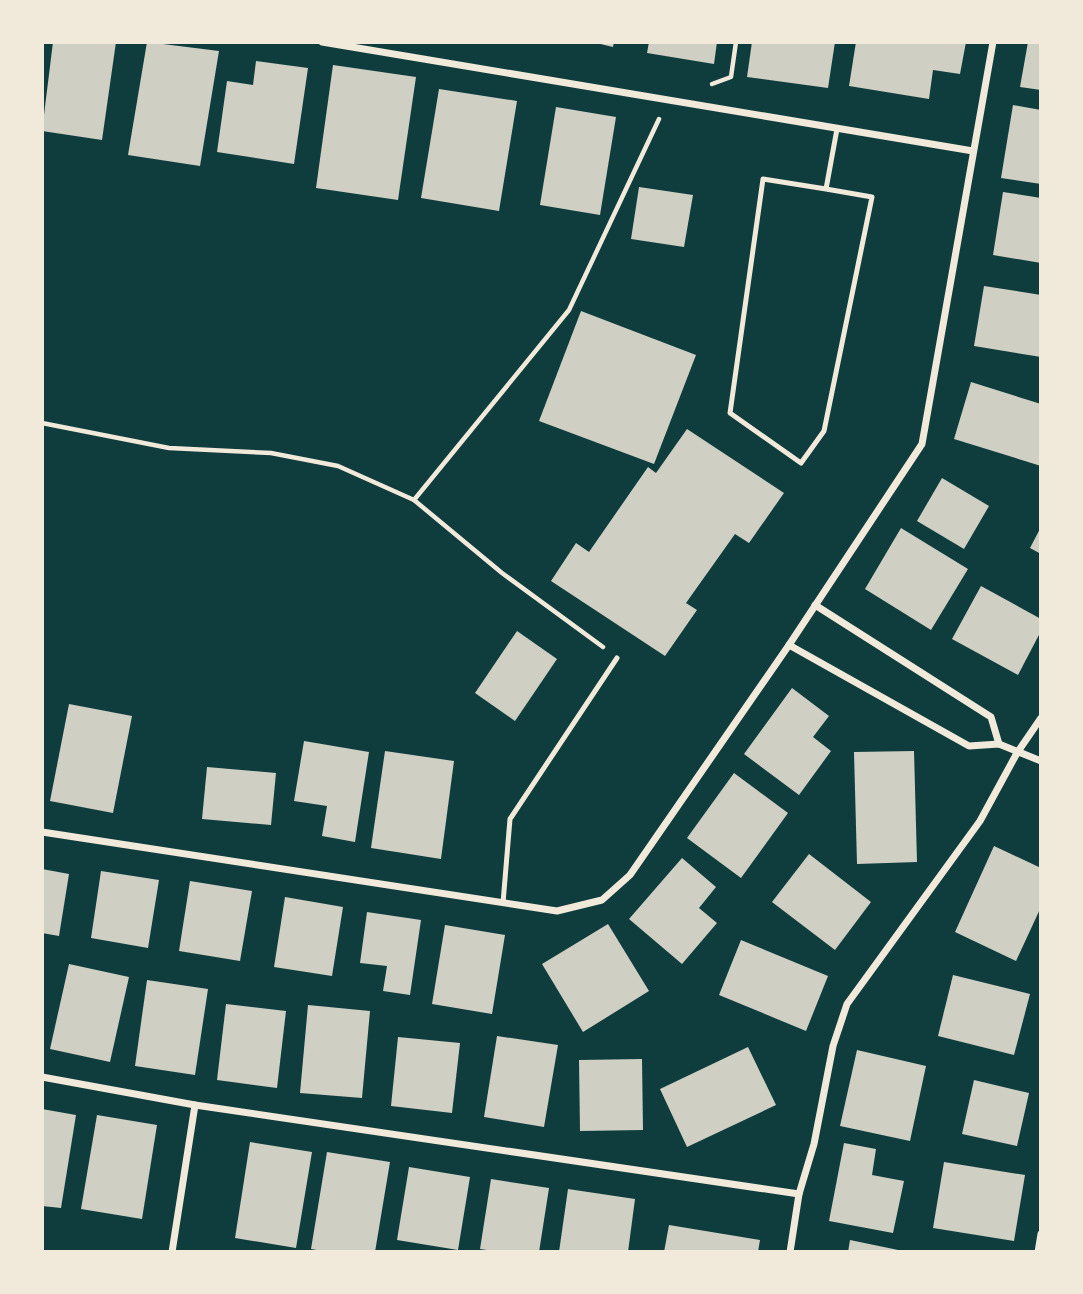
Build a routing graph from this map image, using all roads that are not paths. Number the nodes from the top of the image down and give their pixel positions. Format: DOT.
graph roads {
  1 [pos="322,42"];
  2 [pos="993,42"];
  3 [pos="837,129"];
  4 [pos="973,152"];
  5 [pos="825,189"];
  6 [pos="815,605"];
  7 [pos="789,645"];
  8 [pos="617,658"];
  9 [pos="1041,718"];
  10 [pos="999,744"];
  11 [pos="1017,753"];
  12 [pos="1041,761"];
  13 [pos="42,832"];
  14 [pos="503,903"];
  15 [pos="42,1077"];
  16 [pos="195,1105"];
  17 [pos="799,1194"];
  18 [pos="1041,1234"];
  19 [pos="172,1252"];
  20 [pos="790,1252"];
  21 [pos="1038,1252"];
  1 -- 3 [label="street"];
  2 -- 4 [label="street"];
  3 -- 4 [label="street"];
  3 -- 5 [label="lane"];
  4 -- 6 [label="street"];
  5 -- 5 [label="lane"];
  6 -- 7 [label="street"];
  6 -- 10 [label="street"];
  7 -- 10 [label="street"];
  7 -- 14 [label="street"];
  8 -- 14 [label="lane"];
  9 -- 11 [label="street"];
  10 -- 11 [label="street"];
  11 -- 12 [label="street"];
  11 -- 17 [label="street"];
  13 -- 14 [label="street"];
  15 -- 16 [label="street"];
  16 -- 17 [label="street"];
  16 -- 19 [label="street"];
  17 -- 20 [label="street"];
  18 -- 21 [label="street"];
}
